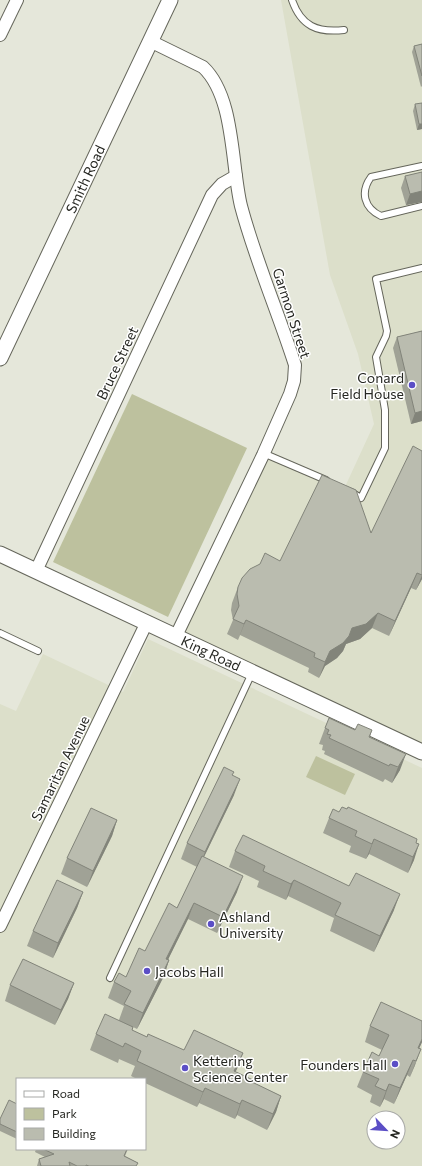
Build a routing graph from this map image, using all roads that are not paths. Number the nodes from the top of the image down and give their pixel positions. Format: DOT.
graph roads {
  1 [pos="17,0"];
  2 [pos="170,0"];
  3 [pos="292,0"];
  4 [pos="344,30"];
  5 [pos="0,35"];
  6 [pos="150,41"];
  7 [pos="422,166"];
  8 [pos="236,176"];
  9 [pos="422,206"];
  10 [pos="422,268"];
  11 [pos="0,358"];
  12 [pos="263,453"];
  13 [pos="332,483"];
  14 [pos="344,489"];
  15 [pos="0,554"];
  16 [pos="36,571"];
  17 [pos="147,622"];
  18 [pos="0,633"];
  19 [pos="176,636"];
  20 [pos="38,651"];
  21 [pos="253,672"];
  22 [pos="422,752"];
  23 [pos="0,926"];
  24 [pos="110,978"];
  1 -- 5 [label="street"];
  2 -- 6 [label="street, Smith Road"];
  3 -- 4 [label="lane"];
  6 -- 8 [label="street, Garmon Street"];
  6 -- 11 [label="street, Smith Road"];
  7 -- 9 [label="lane"];
  8 -- 12 [label="street, Garmon Street"];
  8 -- 16 [label="street, Bruce Street"];
  10 -- 14 [label="lane"];
  12 -- 13 [label="lane"];
  12 -- 19 [label="street, Garmon Street"];
  15 -- 16 [label="street, King Road"];
  16 -- 17 [label="street, King Road"];
  17 -- 19 [label="street, King Road"];
  17 -- 23 [label="street, Samaritan Avenue"];
  18 -- 20 [label="lane"];
  19 -- 21 [label="street, King Road"];
  21 -- 22 [label="street, King Road"];
  21 -- 24 [label="lane"];
}
